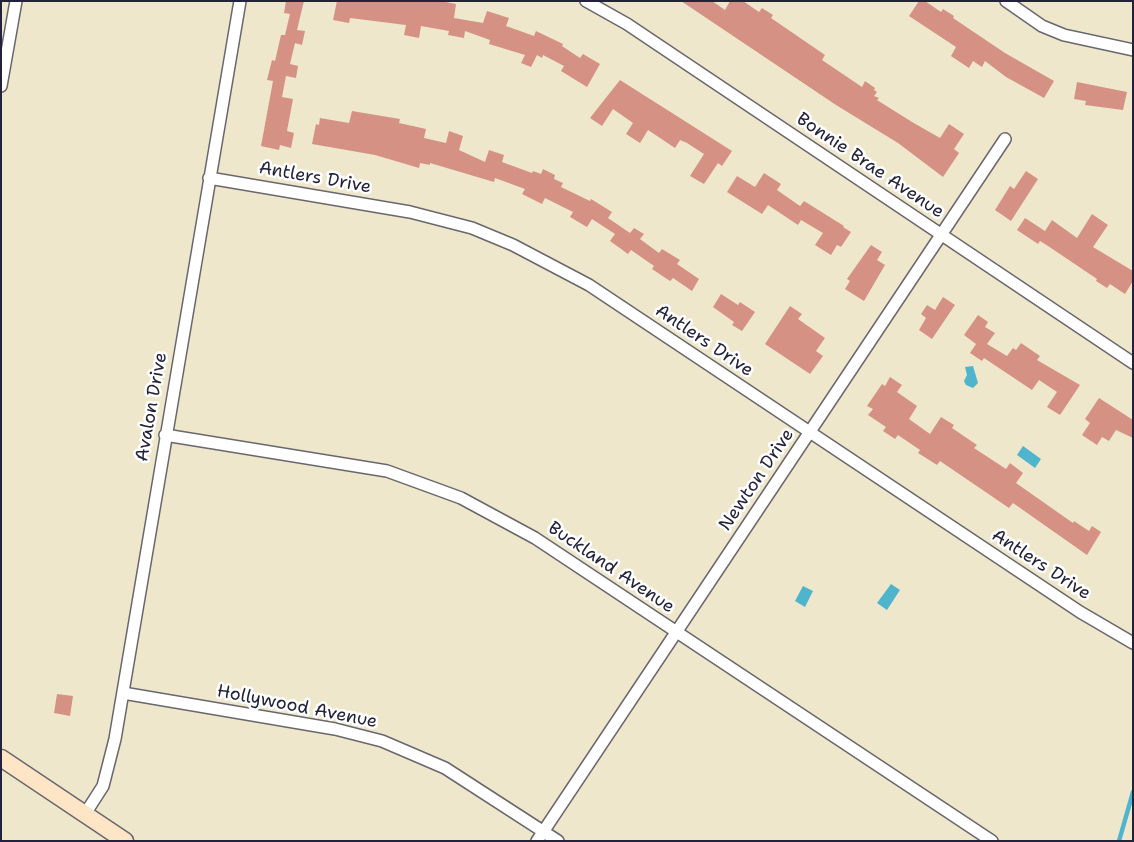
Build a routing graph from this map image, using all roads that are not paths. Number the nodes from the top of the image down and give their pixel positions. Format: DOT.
graph roads {
  1 [pos="16,1"];
  2 [pos="240,1"];
  3 [pos="586,1"];
  4 [pos="1006,1"];
  5 [pos="1133,50"];
  6 [pos="1,86"];
  7 [pos="1005,139"];
  8 [pos="209,178"];
  9 [pos="943,235"];
  10 [pos="1133,363"];
  11 [pos="810,433"];
  12 [pos="165,435"];
  13 [pos="676,633"];
  14 [pos="1133,643"];
  15 [pos="123,693"];
  16 [pos="1,758"];
  17 [pos="85,814"];
  18 [pos="541,836"];
  19 [pos="125,841"];
  20 [pos="558,841"];
  21 [pos="992,841"];
  1 -- 6 [label="street"];
  2 -- 8 [label="street, Avalon Drive"];
  3 -- 9 [label="street, Bonnie Brae Avenue"];
  4 -- 5 [label="street"];
  7 -- 9 [label="street, Newton Drive"];
  8 -- 11 [label="street, Antlers Drive"];
  8 -- 12 [label="street, Avalon Drive"];
  9 -- 10 [label="street, Bonnie Brae Avenue"];
  9 -- 11 [label="street, Newton Drive"];
  11 -- 13 [label="street, Newton Drive"];
  11 -- 14 [label="street, Antlers Drive"];
  12 -- 13 [label="street, Buckland Avenue"];
  12 -- 15 [label="street, Avalon Drive"];
  13 -- 18 [label="street, Newton Drive"];
  13 -- 21 [label="street, Buckland Avenue"];
  15 -- 17 [label="street, Avalon Drive"];
  15 -- 18 [label="street, Hollywood Avenue"];
  16 -- 17 [label="main road"];
  17 -- 19 [label="main road"];
  18 -- 20 [label="street, Hollywood Avenue"];
}
